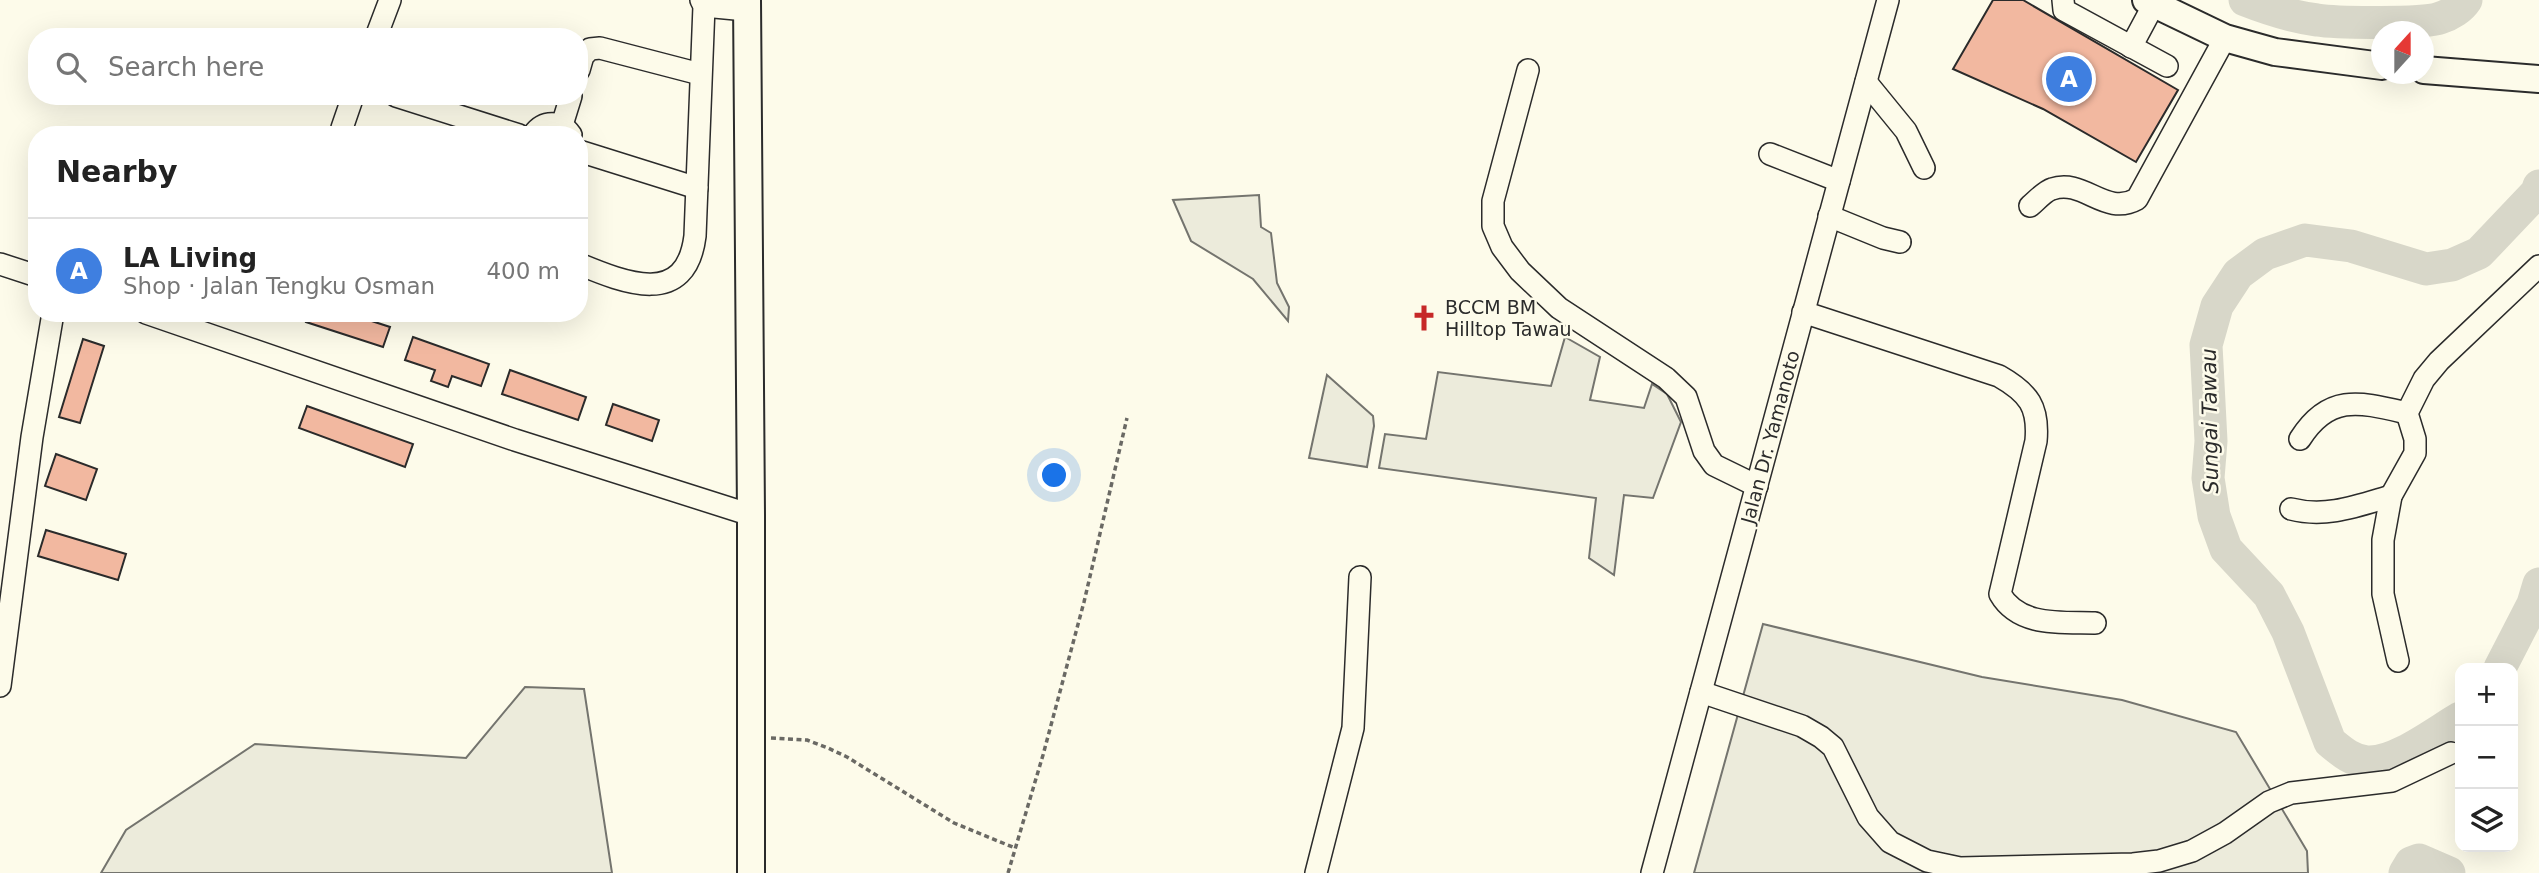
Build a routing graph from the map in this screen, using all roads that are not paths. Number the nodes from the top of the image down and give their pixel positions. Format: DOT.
graph roads {
  1 [pos="390,0"];
  2 [pos="1888,0"];
  3 [pos="2063,0"];
  4 [pos="2150,2"];
  5 [pos="702,3"];
  6 [pos="746,5"];
  7 [pos="379,28"];
  8 [pos="2225,38"];
  9 [pos="2131,47"];
  10 [pos="588,51"];
  11 [pos="2371,65"];
  12 [pos="2167,66"];
  13 [pos="1528,70"];
  14 [pos="2434,70"];
  15 [pos="700,74"];
  16 [pos="2532,74"];
  17 [pos="1866,82"];
  18 [pos="350,105"];
  19 [pos="424,105"];
  20 [pos="570,105"];
  21 [pos="345,126"];
  22 [pos="491,126"];
  23 [pos="567,126"];
  24 [pos="588,154"];
  25 [pos="1770,154"];
  26 [pos="1924,168"];
  27 [pos="1839,181"];
  28 [pos="697,188"];
  29 [pos="2030,206"];
  30 [pos="1829,216"];
  31 [pos="1900,242"];
  32 [pos="0,264"];
  33 [pos="2539,266"];
  34 [pos="588,268"];
  35 [pos="28,273"];
  36 [pos="1803,312"];
  37 [pos="51,322"];
  38 [pos="172,322"];
  39 [pos="2407,413"];
  40 [pos="2300,439"];
  41 [pos="1757,486"];
  42 [pos="2391,496"];
  43 [pos="2291,509"];
  44 [pos="751,515"];
  45 [pos="1360,577"];
  46 [pos="2095,623"];
  47 [pos="2398,661"];
  48 [pos="0,686"];
  49 [pos="1701,692"];
  50 [pos="2451,753"];
  51 [pos="751,873"];
  52 [pos="1316,873"];
  53 [pos="1653,873"];
  1 -- 7 [label="street"];
  2 -- 17 [label="street, Jalan Dr. Yamanoto"];
  3 -- 9 [label="street"];
  4 -- 8 [label="main road"];
  4 -- 9 [label="street"];
  5 -- 6 [label="street"];
  5 -- 15 [label="street"];
  6 -- 44 [label="main road"];
  8 -- 11 [label="main road"];
  8 -- 29 [label="street"];
  9 -- 12 [label="street"];
  10 -- 15 [label="street"];
  13 -- 41 [label="street"];
  14 -- 16 [label="main road"];
  15 -- 28 [label="street"];
  17 -- 26 [label="street"];
  17 -- 27 [label="street, Jalan Dr. Yamanoto"];
  18 -- 21 [label="street"];
  19 -- 22 [label="street"];
  20 -- 23 [label="street"];
  24 -- 28 [label="street"];
  25 -- 27 [label="street"];
  27 -- 30 [label="street, Jalan Dr. Yamanoto"];
  28 -- 34 [label="street"];
  30 -- 31 [label="street"];
  30 -- 36 [label="street, Jalan Dr. Yamanoto"];
  32 -- 35 [label="street"];
  33 -- 39 [label="street"];
  36 -- 41 [label="street, Jalan Dr. Yamanoto"];
  36 -- 46 [label="street"];
  37 -- 48 [label="street"];
  38 -- 44 [label="street"];
  39 -- 40 [label="street"];
  39 -- 42 [label="street"];
  41 -- 49 [label="street, Jalan Dr. Yamanoto"];
  42 -- 43 [label="street"];
  42 -- 47 [label="street"];
  44 -- 51 [label="main road"];
  45 -- 52 [label="street"];
  49 -- 50 [label="street"];
  49 -- 53 [label="street, Jalan Dr. Yamanoto"];
}
